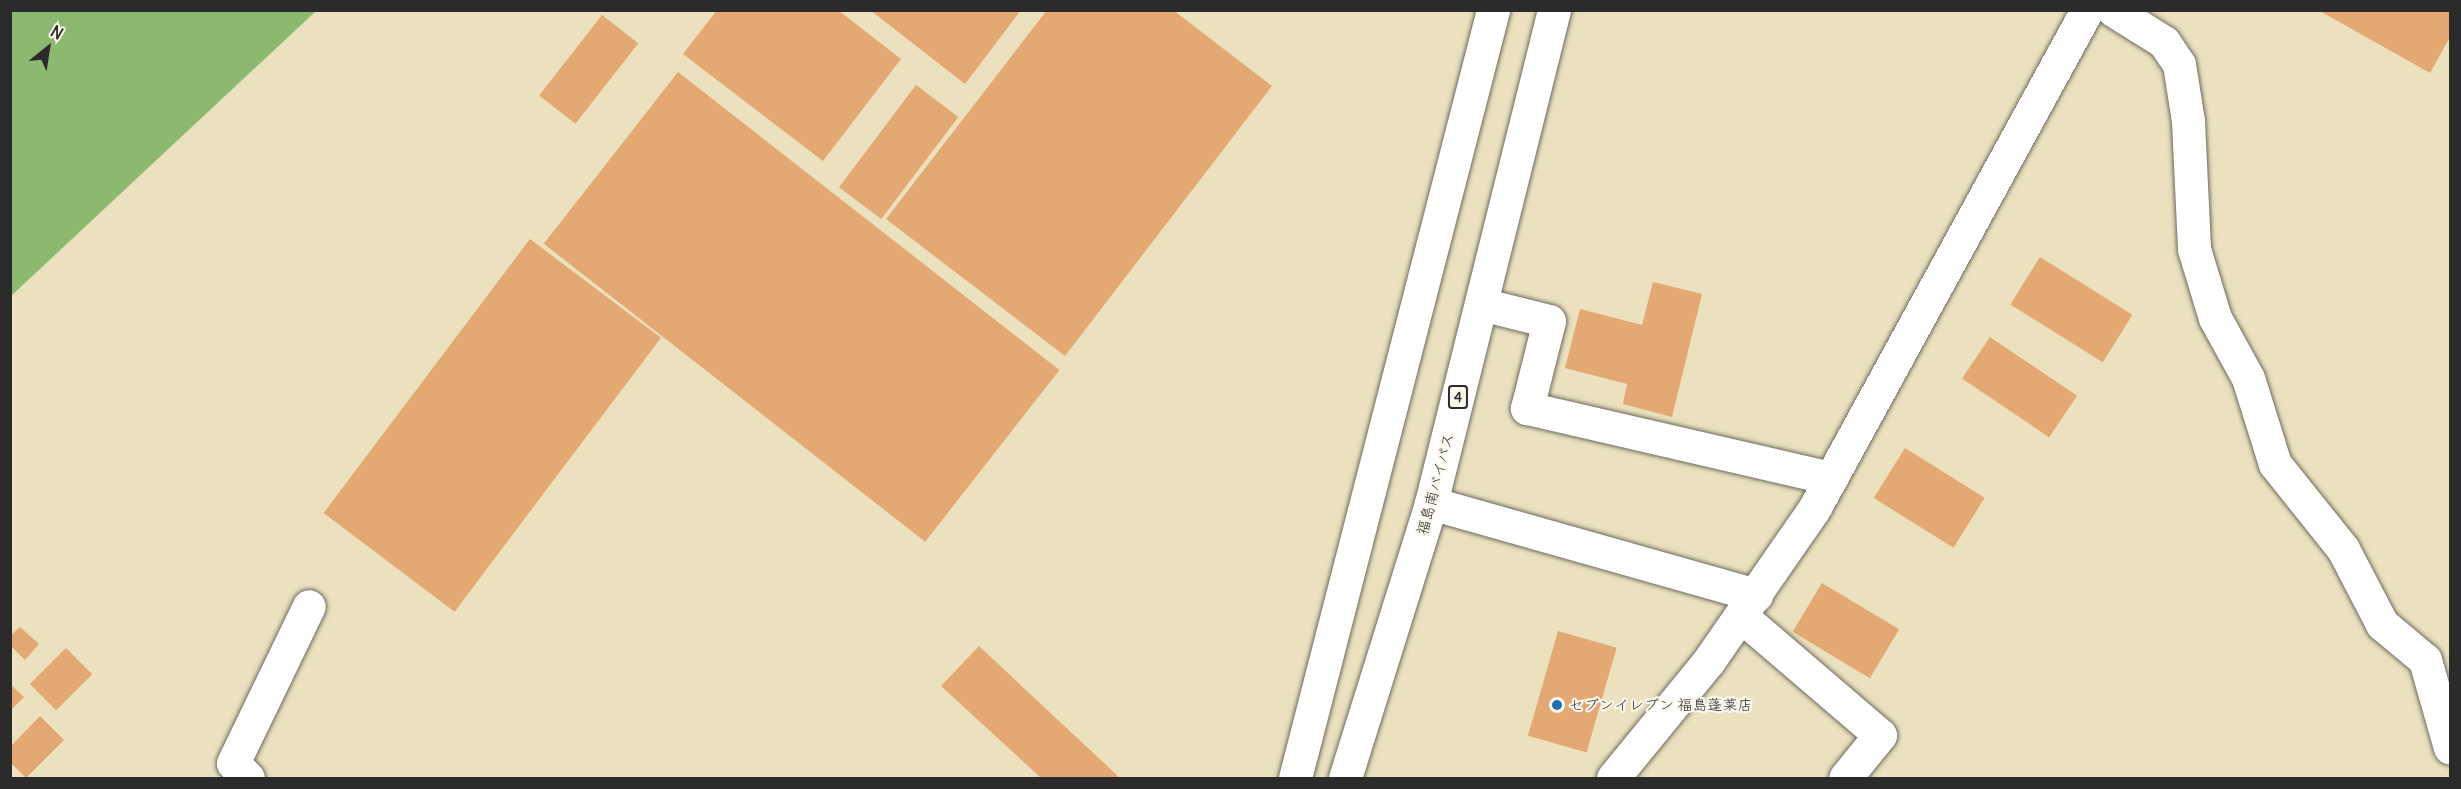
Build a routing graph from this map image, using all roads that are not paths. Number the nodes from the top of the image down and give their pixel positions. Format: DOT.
graph roads {
  1 [pos="1493,10"];
  2 [pos="1554,10"];
  3 [pos="2087,10"];
  4 [pos="2113,10"];
  5 [pos="1481,304"];
  6 [pos="1831,478"];
  7 [pos="1431,503"];
  8 [pos="1748,605"];
  9 [pos="309,606"];
  10 [pos="2451,748"];
  11 [pos="248,778"];
  12 [pos="1295,778"];
  13 [pos="1346,778"];
  14 [pos="1613,778"];
  15 [pos="1845,778"];
  1 -- 12 [label="main road"];
  2 -- 5 [label="main road, 福島南バイパス / 4"];
  3 -- 6 [label="main road"];
  4 -- 10 [label="main road"];
  5 -- 6 [label="main road"];
  5 -- 7 [label="main road, 福島南バイパス / 4"];
  6 -- 8 [label="main road"];
  7 -- 8 [label="main road"];
  7 -- 13 [label="main road, 福島南バイパス / 4"];
  8 -- 14 [label="main road"];
  8 -- 15 [label="main road"];
  9 -- 11 [label="main road"];
}
